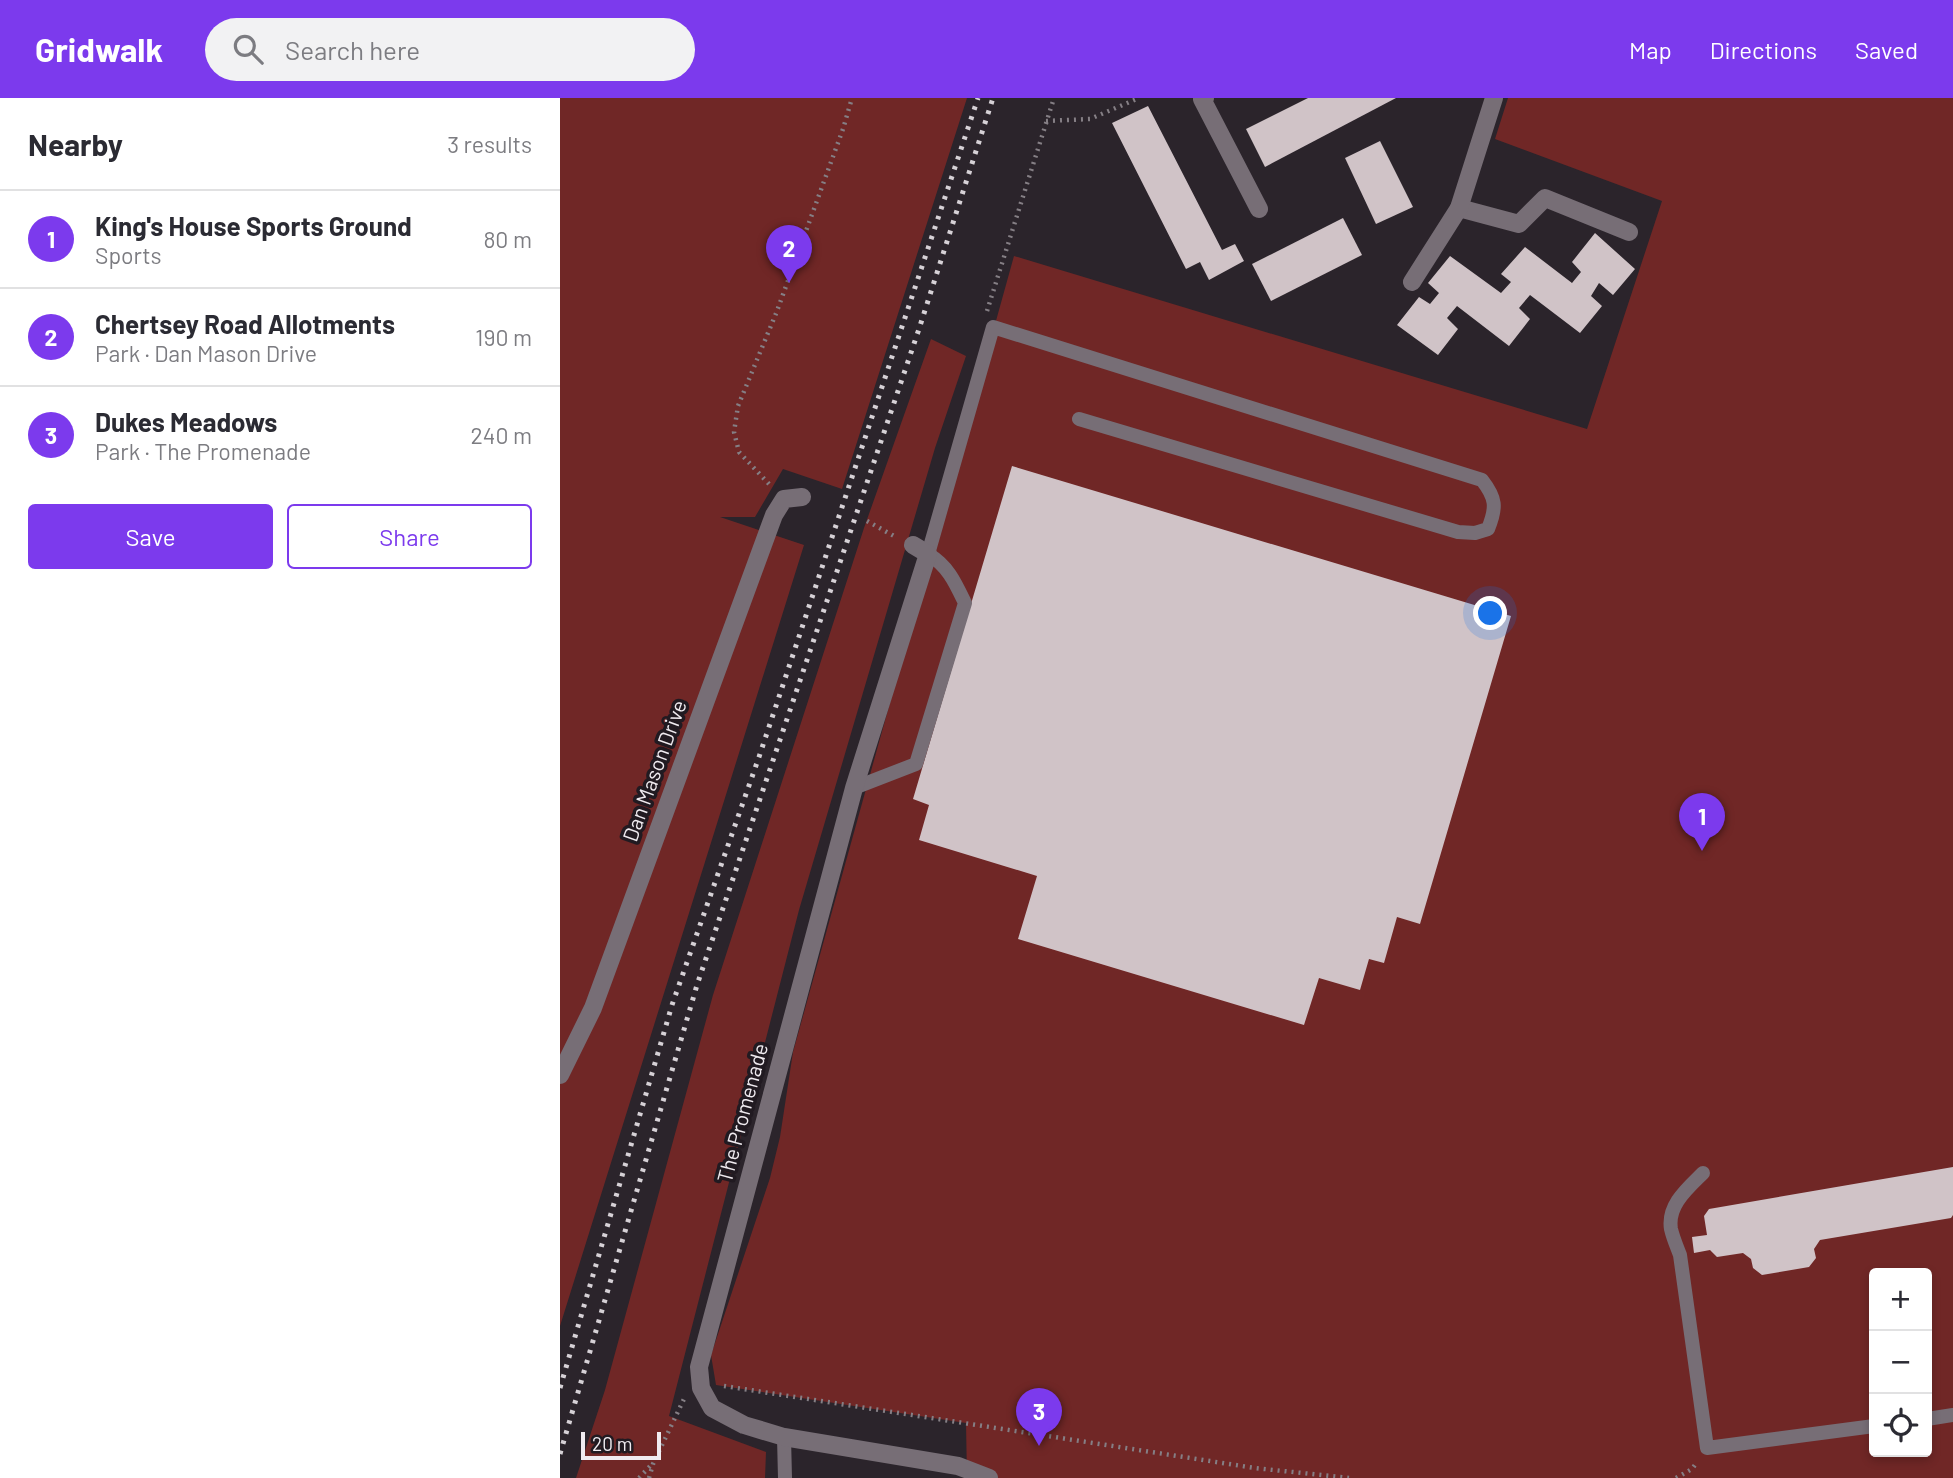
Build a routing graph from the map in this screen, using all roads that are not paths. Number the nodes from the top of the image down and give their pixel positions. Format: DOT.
graph roads {
  1 [pos="1205,98"];
  2 [pos="1494,98"];
  3 [pos="1459,208"];
  4 [pos="1259,209"];
  5 [pos="1629,232"];
  6 [pos="1412,282"];
  7 [pos="1079,419"];
  8 [pos="793,498"];
  9 [pos="921,550"];
  10 [pos="854,788"];
  11 [pos="560,1075"];
  12 [pos="1703,1173"];
  13 [pos="1953,1415"];
  14 [pos="1932,1418"];
  15 [pos="1869,1427"];
  16 [pos="783,1437"];
  17 [pos="785,1478"];
  18 [pos="989,1478"];
  1 -- 4 [label="street"];
  2 -- 3 [label="street"];
  3 -- 5 [label="street"];
  3 -- 6 [label="street"];
  7 -- 9 [label="lane"];
  8 -- 11 [label="street, Dan Mason Drive"];
  9 -- 10 [label="street, The Promenade"];
  9 -- 10 [label="lane"];
  10 -- 16 [label="street, The Promenade"];
  12 -- 15 [label="lane"];
  13 -- 14 [label="lane"];
  16 -- 17 [label="lane"];
  16 -- 18 [label="street, The Promenade"];
}
